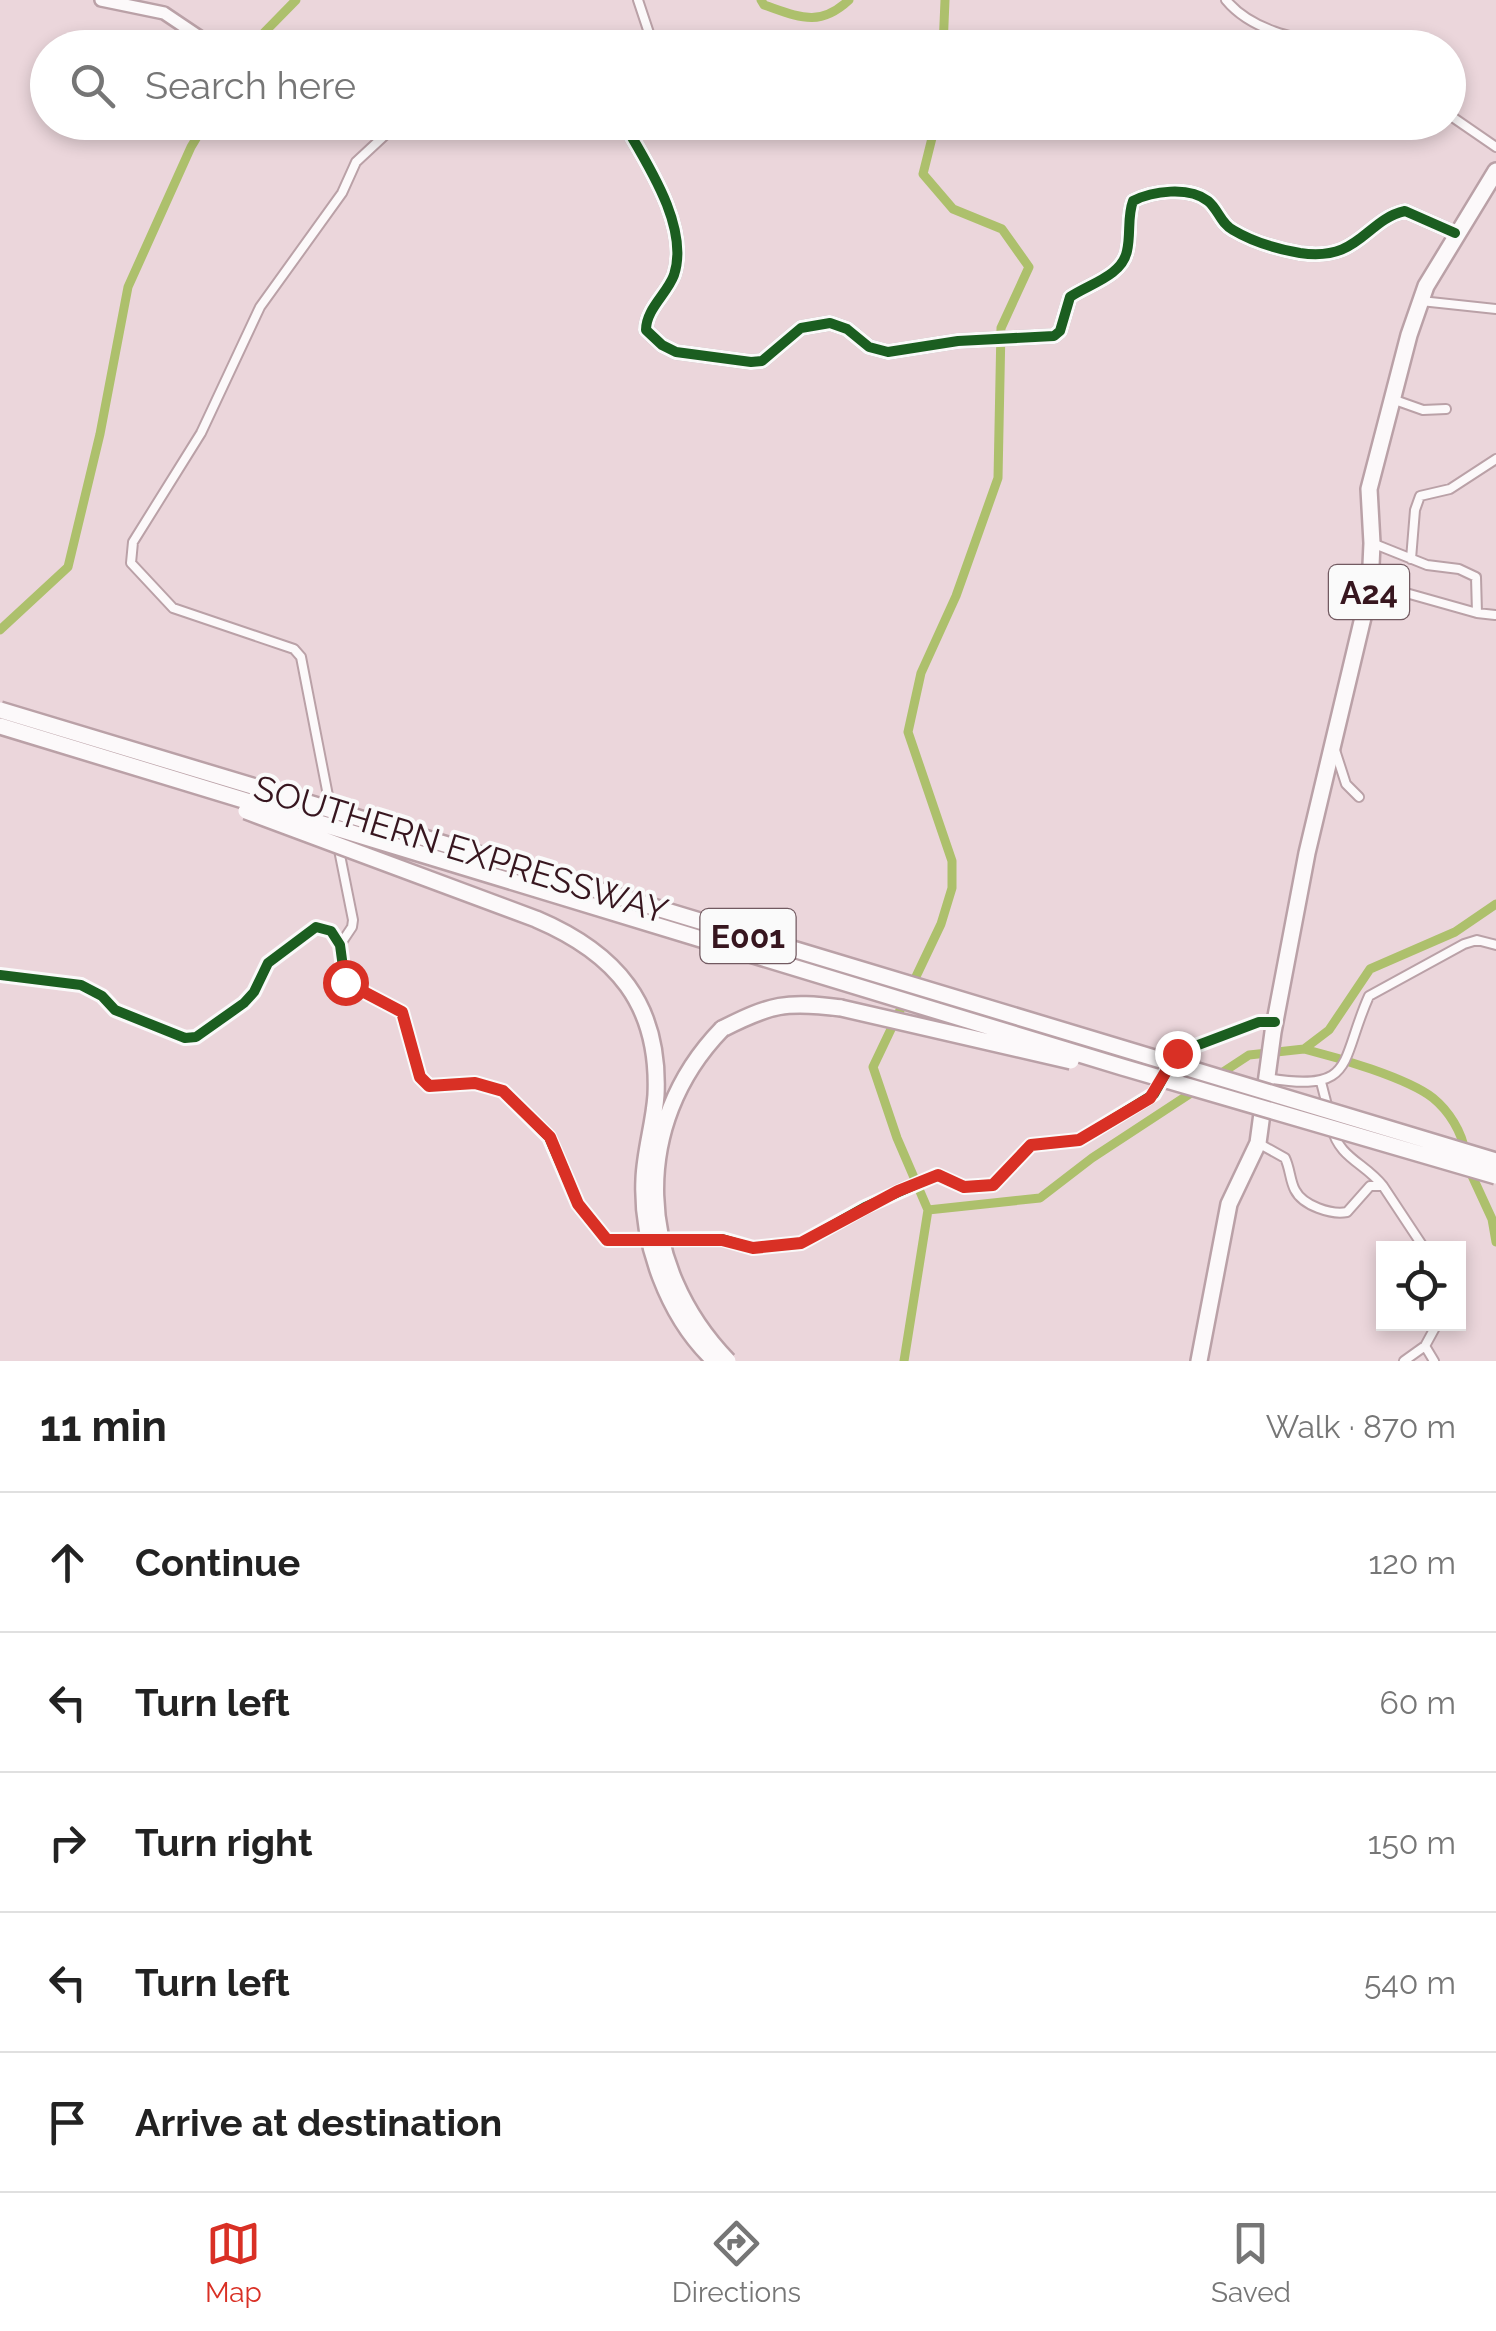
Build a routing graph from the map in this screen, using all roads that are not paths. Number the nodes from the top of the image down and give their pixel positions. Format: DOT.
graph roads {
  1 [pos="101,0"];
  2 [pos="638,0"];
  3 [pos="1226,0"];
  4 [pos="189,30"];
  5 [pos="648,30"];
  6 [pos="1275,30"];
  7 [pos="1466,126"];
  8 [pos="379,140"];
  9 [pos="633,140"];
  10 [pos="1496,146"];
  11 [pos="1496,171"];
  12 [pos="1455,233"];
  13 [pos="1420,301"];
  14 [pos="1496,309"];
  15 [pos="1392,399"];
  16 [pos="1446,409"];
  17 [pos="1496,459"];
  18 [pos="1372,543"];
  19 [pos="1411,559"];
  20 [pos="1370,588"];
  21 [pos="1478,613"];
  22 [pos="1495,615"];
  23 [pos="0,710"];
  24 [pos="0,726"];
  25 [pos="50,742"];
  26 [pos="1333,746"];
  27 [pos="1359,796"];
  28 [pos="340,945"];
  29 [pos="1496,945"];
  30 [pos="0,975"];
  31 [pos="1274,1027"];
  32 [pos="1267,1073"];
  33 [pos="1321,1082"];
  34 [pos="1187,1086"];
  35 [pos="1258,1143"];
  36 [pos="1496,1161"];
  37 [pos="1496,1176"];
  38 [pos="1382,1186"];
  39 [pos="1419,1241"];
  40 [pos="1432,1331"];
  41 [pos="1425,1346"];
  42 [pos="715,1361"];
  43 [pos="728,1361"];
  44 [pos="1199,1361"];
  45 [pos="1404,1361"];
  46 [pos="1434,1361"];
  1 -- 4 [label="street"];
  2 -- 5 [label="street"];
  3 -- 6 [label="street"];
  7 -- 10 [label="street"];
  8 -- 28 [label="street"];
  9 -- 12 [label="street"];
  11 -- 12 [label="highway, A24"];
  12 -- 13 [label="highway, A24"];
  13 -- 14 [label="street"];
  13 -- 15 [label="highway, A24"];
  15 -- 16 [label="street"];
  15 -- 18 [label="highway, A24"];
  17 -- 19 [label="street"];
  18 -- 19 [label="street"];
  18 -- 20 [label="highway, A24"];
  19 -- 21 [label="street"];
  20 -- 21 [label="street"];
  20 -- 26 [label="highway, A24"];
  21 -- 22 [label="street"];
  23 -- 36 [label="highway, SOUTHERN EXPRESSWAY / E001, bridge"];
  24 -- 25 [label="highway, SOUTHERN EXPRESSWAY / E001, bridge"];
  25 -- 34 [label="highway, SOUTHERN EXPRESSWAY / E001, bridge"];
  25 -- 42 [label="highway, bridge"];
  26 -- 27 [label="street"];
  26 -- 31 [label="highway, A24"];
  28 -- 30 [label="street"];
  28 -- 31 [label="street"];
  29 -- 33 [label="street"];
  31 -- 32 [label="highway, A24"];
  32 -- 33 [label="street"];
  32 -- 35 [label="highway, A24"];
  33 -- 38 [label="street"];
  34 -- 37 [label="highway, SOUTHERN EXPRESSWAY / E001, bridge"];
  34 -- 43 [label="highway, bridge"];
  35 -- 38 [label="street"];
  35 -- 44 [label="highway, A24"];
  38 -- 39 [label="street"];
  40 -- 41 [label="street"];
  41 -- 45 [label="street"];
  41 -- 46 [label="street"];
}
